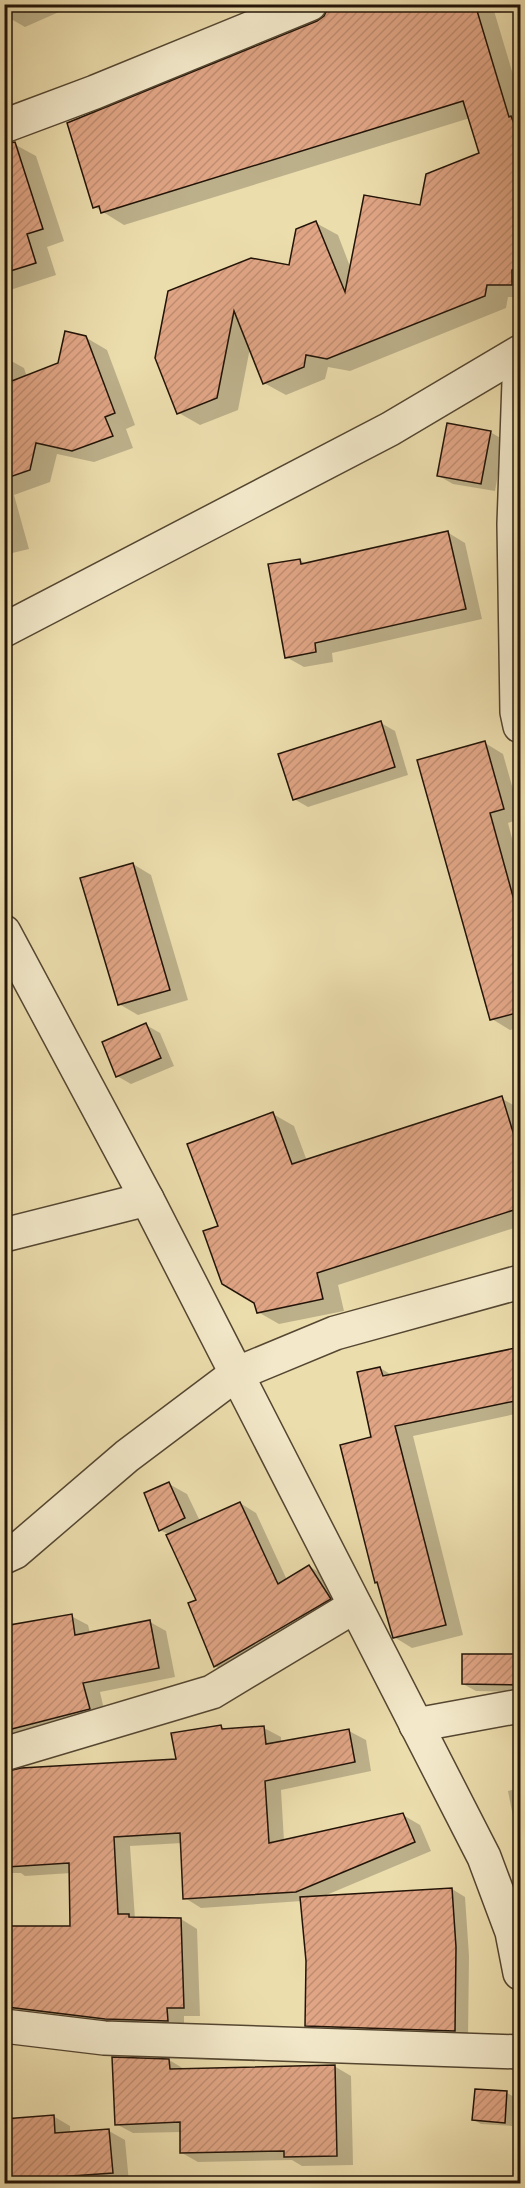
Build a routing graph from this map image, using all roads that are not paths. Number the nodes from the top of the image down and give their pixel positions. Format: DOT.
graph roads {
  1 [pos="310,4"];
  2 [pos="4,126"];
  3 [pos="520,352"];
  4 [pos="4,630"];
  5 [pos="520,726"];
  6 [pos="4,932"];
  7 [pos="147,1199"];
  8 [pos="4,1235"];
  9 [pos="520,1282"];
  10 [pos="236,1374"];
  11 [pos="4,1557"];
  12 [pos="355,1606"];
  13 [pos="520,1706"];
  14 [pos="416,1725"];
  15 [pos="4,1754"];
  16 [pos="520,1973"];
  17 [pos="4,2026"];
  18 [pos="520,2052"];
  1 -- 2 [label="street"];
  3 -- 4 [label="street"];
  3 -- 5 [label="street"];
  6 -- 7 [label="street"];
  7 -- 8 [label="street"];
  7 -- 10 [label="street"];
  9 -- 10 [label="street"];
  10 -- 11 [label="street"];
  10 -- 12 [label="street"];
  12 -- 14 [label="street"];
  12 -- 15 [label="street"];
  13 -- 14 [label="street"];
  14 -- 16 [label="street"];
  17 -- 18 [label="street"];
}
